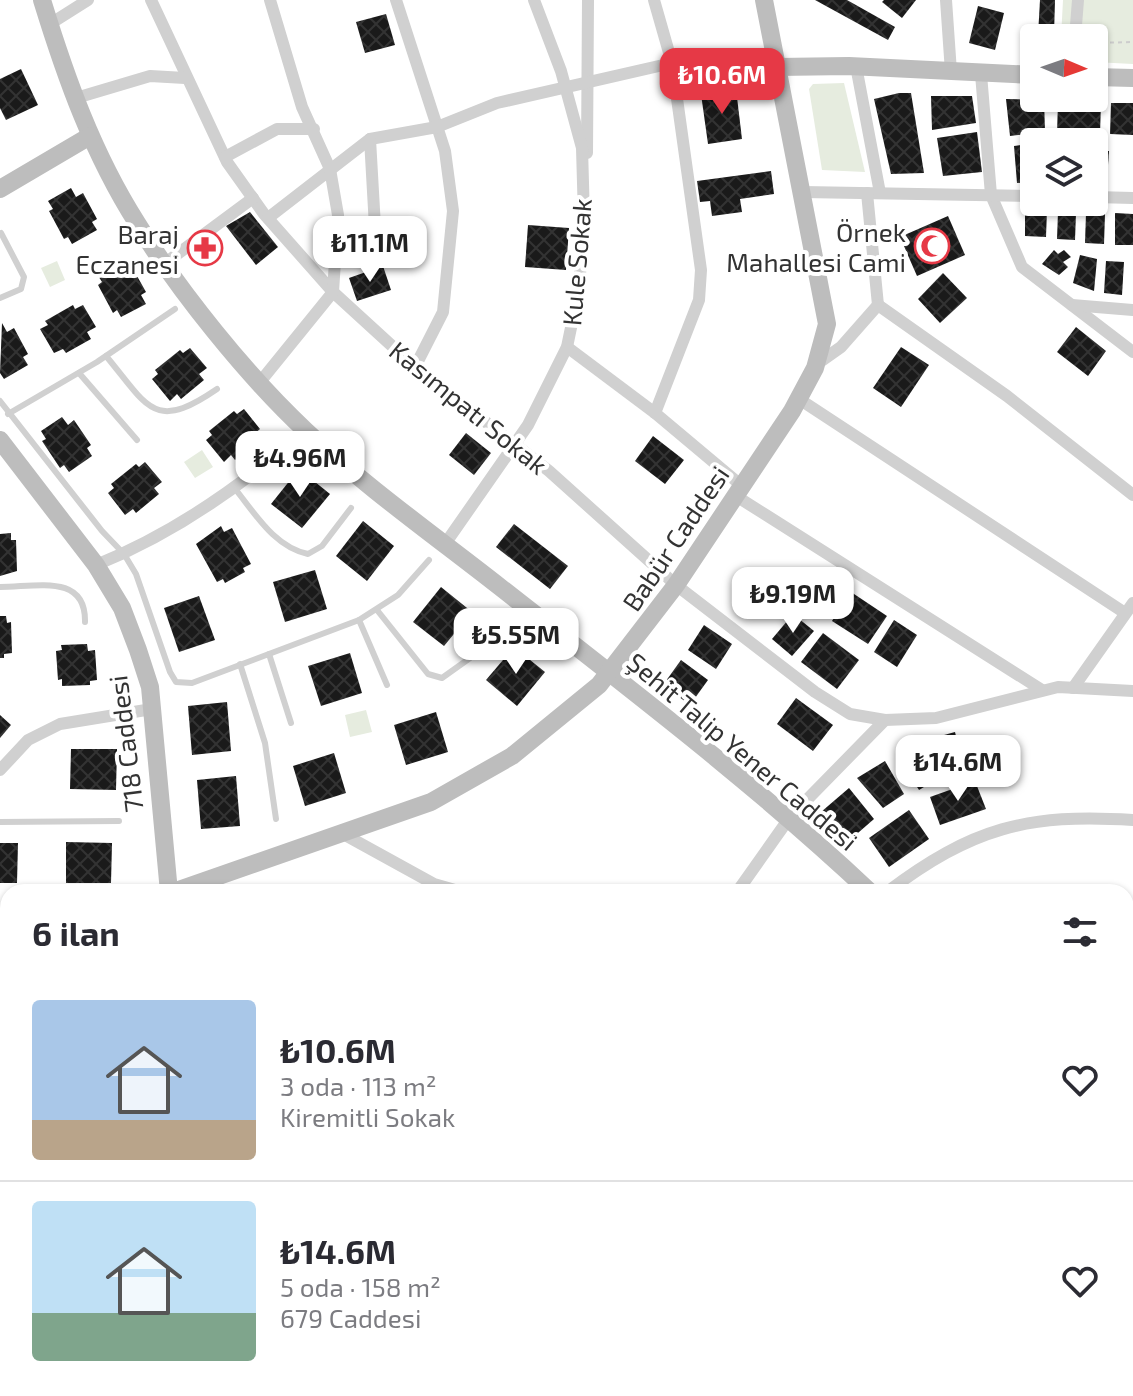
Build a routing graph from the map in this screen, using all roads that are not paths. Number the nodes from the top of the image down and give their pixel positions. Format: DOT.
graph roads {
  1 [pos="42,0"];
  2 [pos="88,0"];
  3 [pos="151,0"];
  4 [pos="270,0"];
  5 [pos="396,0"];
  6 [pos="534,0"];
  7 [pos="588,0"];
  8 [pos="654,0"];
  9 [pos="764,0"];
  10 [pos="946,0"];
  11 [pos="1078,0"];
  12 [pos="50,24"];
  13 [pos="1076,24"];
  14 [pos="672,63"];
  15 [pos="856,66"];
  16 [pos="777,67"];
  17 [pos="951,72"];
  18 [pos="981,74"];
  19 [pos="1020,75"];
  20 [pos="1108,77"];
  21 [pos="185,78"];
  22 [pos="1133,78"];
  23 [pos="589,81"];
  24 [pos="565,86"];
  25 [pos="76,98"];
  26 [pos="437,127"];
  27 [pos="314,129"];
  28 [pos="90,136"];
  29 [pos="370,139"];
  30 [pos="225,157"];
  31 [pos="330,169"];
  32 [pos="583,175"];
  33 [pos="0,189"];
  34 [pos="803,192"];
  35 [pos="873,193"];
  36 [pos="991,195"];
  37 [pos="1020,196"];
  38 [pos="1108,197"];
  39 [pos="253,198"];
  40 [pos="1133,198"];
  41 [pos="268,218"];
  42 [pos="335,228"];
  43 [pos="1,233"];
  44 [pos="164,264"];
  45 [pos="333,292"];
  46 [pos="0,298"];
  47 [pos="878,305"];
  48 [pos="1072,305"];
  49 [pos="175,309"];
  50 [pos="1133,310"];
  51 [pos="567,347"];
  52 [pos="1133,352"];
  53 [pos="106,356"];
  54 [pos="817,364"];
  55 [pos="415,367"];
  56 [pos="79,373"];
  57 [pos="260,382"];
  58 [pos="217,389"];
  59 [pos="799,399"];
  60 [pos="0,401"];
  61 [pos="655,413"];
  62 [pos="8,414"];
  63 [pos="0,440"];
  64 [pos="137,440"];
  65 [pos="288,445"];
  66 [pos="516,446"];
  67 [pos="236,490"];
  68 [pos="739,491"];
  69 [pos="1133,495"];
  70 [pos="351,508"];
  71 [pos="445,544"];
  72 [pos="124,554"];
  73 [pos="429,560"];
  74 [pos="96,565"];
  75 [pos="676,585"];
  76 [pos="0,587"];
  77 [pos="1129,608"];
  78 [pos="377,610"];
  79 [pos="359,620"];
  80 [pos="85,622"];
  81 [pos="497,623"];
  82 [pos="269,654"];
  83 [pos="240,664"];
  84 [pos="611,674"];
  85 [pos="387,685"];
  86 [pos="1073,688"];
  87 [pos="1042,690"];
  88 [pos="1133,691"];
  89 [pos="152,709"];
  90 [pos="885,720"];
  91 [pos="291,723"];
  92 [pos="0,770"];
  93 [pos="790,817"];
  94 [pos="276,819"];
  95 [pos="1133,820"];
  96 [pos="119,821"];
  97 [pos="0,822"];
  98 [pos="345,835"];
  99 [pos="170,884"];
  100 [pos="195,884"];
  101 [pos="434,884"];
  102 [pos="743,884"];
  103 [pos="861,884"];
  104 [pos="898,884"];
  1 -- 12 [label="street, Şehit Talip Yener Caddesi"];
  2 -- 12 [label="street"];
  3 -- 21 [label="street, Kasımpatı Sokak"];
  4 -- 27 [label="street"];
  5 -- 26 [label="street"];
  6 -- 24 [label="street, Kule Sokak"];
  7 -- 23 [label="street"];
  8 -- 14 [label="street"];
  9 -- 16 [label="street, Babür Caddesi"];
  10 -- 17 [label="street"];
  11 -- 13 [label="street"];
  12 -- 25 [label="street, Şehit Talip Yener Caddesi"];
  14 -- 16 [label="street"];
  14 -- 23 [label="street"];
  14 -- 61 [label="street"];
  15 -- 16 [label="street"];
  15 -- 17 [label="street"];
  15 -- 35 [label="street"];
  16 -- 34 [label="street, Babür Caddesi"];
  17 -- 18 [label="street"];
  18 -- 19 [label="street"];
  18 -- 36 [label="street"];
  20 -- 22 [label="street"];
  21 -- 25 [label="street"];
  21 -- 30 [label="street, Kasımpatı Sokak"];
  23 -- 24 [label="street"];
  23 -- 32 [label="street"];
  24 -- 26 [label="street"];
  24 -- 32 [label="street, Kule Sokak"];
  25 -- 28 [label="street, Şehit Talip Yener Caddesi"];
  26 -- 29 [label="street"];
  26 -- 55 [label="street"];
  27 -- 30 [label="street"];
  27 -- 31 [label="street"];
  28 -- 33 [label="street"];
  28 -- 44 [label="street, Şehit Talip Yener Caddesi"];
  29 -- 31 [label="street"];
  29 -- 42 [label="street"];
  30 -- 39 [label="street, Kasımpatı Sokak"];
  31 -- 41 [label="street"];
  31 -- 42 [label="street"];
  32 -- 51 [label="street, Kule Sokak"];
  34 -- 35 [label="street"];
  34 -- 54 [label="street, Babür Caddesi"];
  35 -- 36 [label="street"];
  35 -- 47 [label="street"];
  36 -- 37 [label="street"];
  36 -- 48 [label="street"];
  38 -- 40 [label="street"];
  39 -- 41 [label="street, Kasımpatı Sokak"];
  39 -- 44 [label="street"];
  41 -- 45 [label="street, Kasımpatı Sokak"];
  42 -- 45 [label="street"];
  43 -- 46 [label="lane"];
  44 -- 57 [label="street, Şehit Talip Yener Caddesi"];
  45 -- 55 [label="street, Kasımpatı Sokak"];
  45 -- 57 [label="street"];
  47 -- 54 [label="street"];
  47 -- 69 [label="street"];
  48 -- 50 [label="street"];
  48 -- 52 [label="street"];
  49 -- 53 [label="lane"];
  51 -- 61 [label="street"];
  51 -- 66 [label="street, Kule Sokak"];
  53 -- 56 [label="lane"];
  53 -- 58 [label="lane"];
  54 -- 59 [label="street, Babür Caddesi"];
  55 -- 66 [label="street, Kasımpatı Sokak"];
  56 -- 62 [label="lane"];
  56 -- 64 [label="lane"];
  57 -- 71 [label="street, Şehit Talip Yener Caddesi"];
  59 -- 68 [label="street, Babür Caddesi"];
  59 -- 77 [label="street"];
  60 -- 62 [label="lane"];
  61 -- 68 [label="street"];
  62 -- 72 [label="lane"];
  63 -- 74 [label="street, 718 Caddesi"];
  65 -- 67 [label="street"];
  66 -- 71 [label="street, Kule Sokak"];
  66 -- 75 [label="street, Kasımpatı Sokak"];
  67 -- 70 [label="lane"];
  67 -- 72 [label="street"];
  68 -- 75 [label="street, Babür Caddesi"];
  68 -- 87 [label="street"];
  71 -- 84 [label="street, Şehit Talip Yener Caddesi"];
  72 -- 74 [label="street"];
  72 -- 83 [label="lane"];
  73 -- 78 [label="lane"];
  74 -- 89 [label="street, 718 Caddesi"];
  75 -- 84 [label="street, Babür Caddesi"];
  75 -- 90 [label="street, Kasımpatı Sokak"];
  76 -- 80 [label="lane"];
  77 -- 86 [label="street"];
  78 -- 79 [label="lane"];
  78 -- 81 [label="lane"];
  79 -- 82 [label="lane"];
  79 -- 85 [label="lane"];
  82 -- 83 [label="lane"];
  82 -- 91 [label="lane"];
  83 -- 94 [label="lane"];
  84 -- 93 [label="street, Şehit Talip Yener Caddesi"];
  84 -- 98 [label="street, Babür Caddesi"];
  86 -- 87 [label="street, Kasımpatı Sokak"];
  86 -- 88 [label="street, Kasımpatı Sokak"];
  87 -- 90 [label="street, Kasımpatı Sokak"];
  89 -- 92 [label="street"];
  89 -- 99 [label="street, 718 Caddesi"];
  90 -- 93 [label="street"];
  93 -- 102 [label="street"];
  93 -- 103 [label="street, Şehit Talip Yener Caddesi"];
  95 -- 104 [label="street"];
  96 -- 97 [label="lane"];
  98 -- 100 [label="street, Babür Caddesi"];
  98 -- 101 [label="street"];
}
